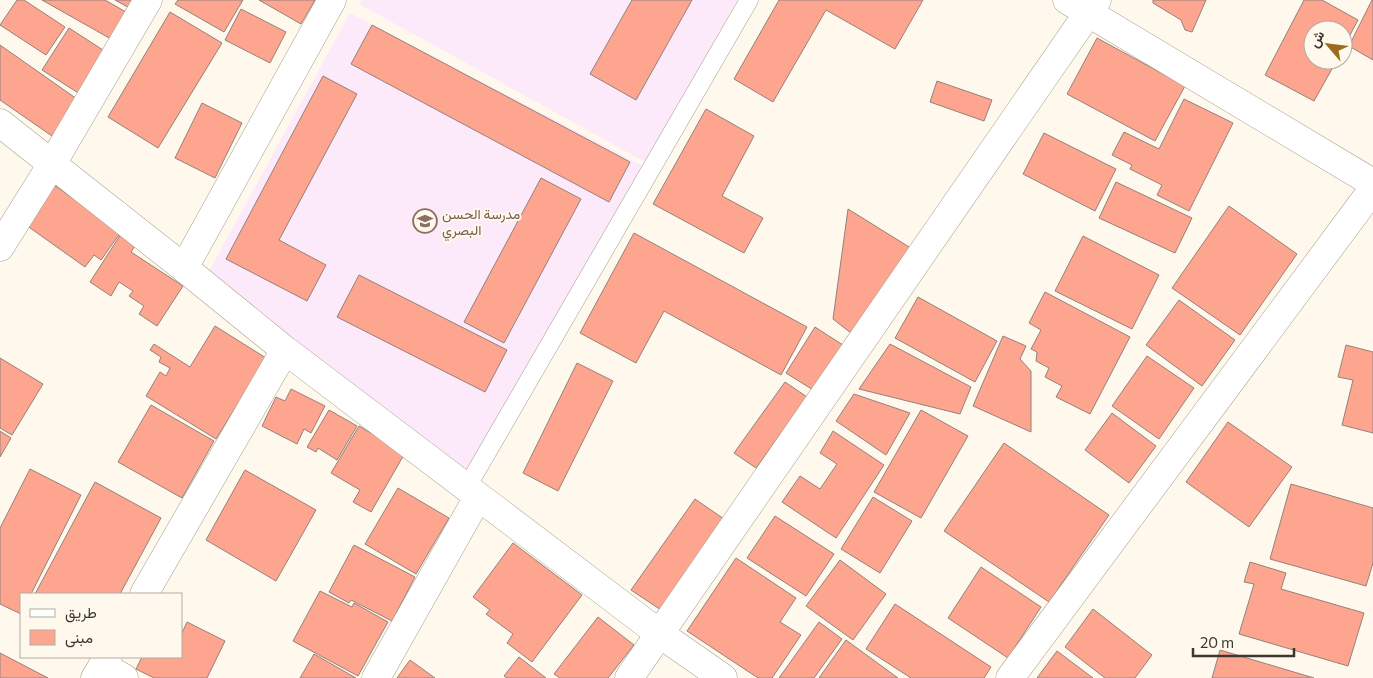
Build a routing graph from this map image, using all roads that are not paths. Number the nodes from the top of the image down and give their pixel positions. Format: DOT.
graph roads {
  1 [pos="148,0"];
  2 [pos="332,0"];
  3 [pos="749,0"];
  4 [pos="1084,4"];
  5 [pos="0,123"];
  6 [pos="52,164"];
  7 [pos="1373,183"];
  8 [pos="1373,189"];
  9 [pos="0,248"];
  10 [pos="184,268"];
  11 [pos="286,350"];
  12 [pos="473,492"];
  13 [pos="145,593"];
  14 [pos="660,634"];
  15 [pos="376,678"];
  16 [pos="629,678"];
  17 [pos="723,678"];
  18 [pos="1010,678"];
  1 -- 6 [label="street"];
  2 -- 10 [label="street"];
  3 -- 12 [label="lane"];
  4 -- 7 [label="street"];
  4 -- 14 [label="street"];
  5 -- 6 [label="street"];
  6 -- 9 [label="street"];
  6 -- 10 [label="street"];
  8 -- 18 [label="street"];
  10 -- 11 [label="street"];
  11 -- 12 [label="street"];
  11 -- 13 [label="street"];
  12 -- 14 [label="street"];
  12 -- 15 [label="street"];
  14 -- 16 [label="street"];
  14 -- 17 [label="street"];
}
